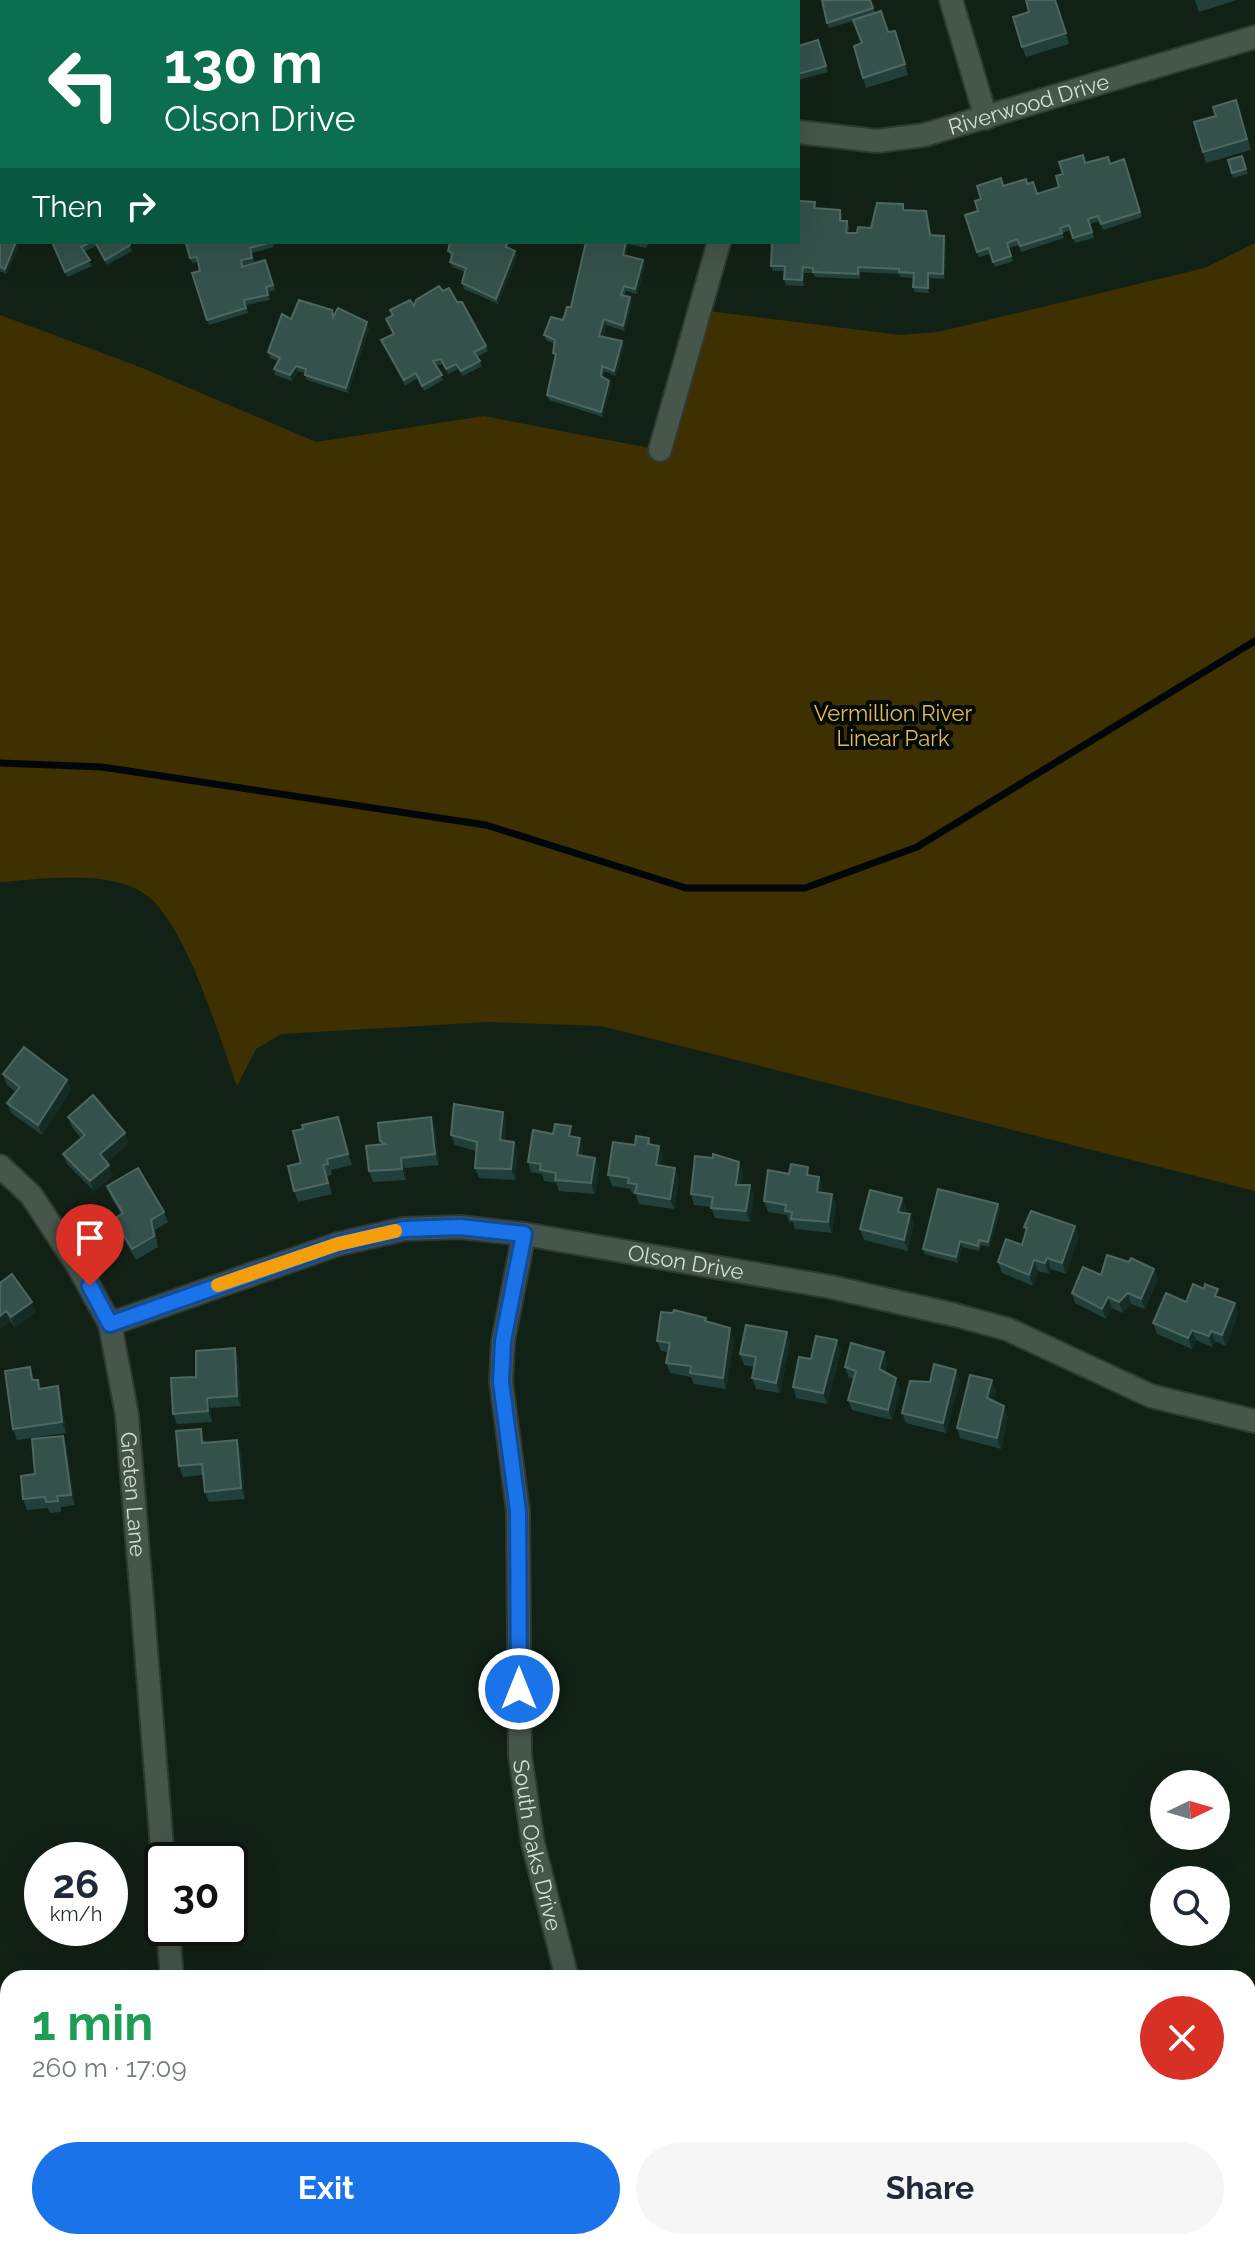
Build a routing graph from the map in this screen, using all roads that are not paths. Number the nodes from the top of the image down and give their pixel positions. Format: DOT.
graph roads {
  1 [pos="951,0"];
  2 [pos="1255,37"];
  3 [pos="986,118"];
  4 [pos="800,132"];
  5 [pos="718,244"];
  6 [pos="660,450"];
  7 [pos="0,1166"];
  8 [pos="524,1234"];
  9 [pos="110,1324"];
  10 [pos="1255,1421"];
  11 [pos="162,1842"];
  12 [pos="169,1946"];
  13 [pos="171,1970"];
  14 [pos="565,1970"];
  1 -- 3 [label="street"];
  2 -- 3 [label="street, Riverwood Drive"];
  3 -- 4 [label="street, Riverwood Drive"];
  5 -- 6 [label="street"];
  7 -- 9 [label="street, Greten Lane"];
  8 -- 9 [label="street, Olson Drive"];
  8 -- 10 [label="street, Olson Drive"];
  8 -- 14 [label="street, South Oaks Drive"];
  9 -- 11 [label="street, Greten Lane"];
  12 -- 13 [label="street"];
}
